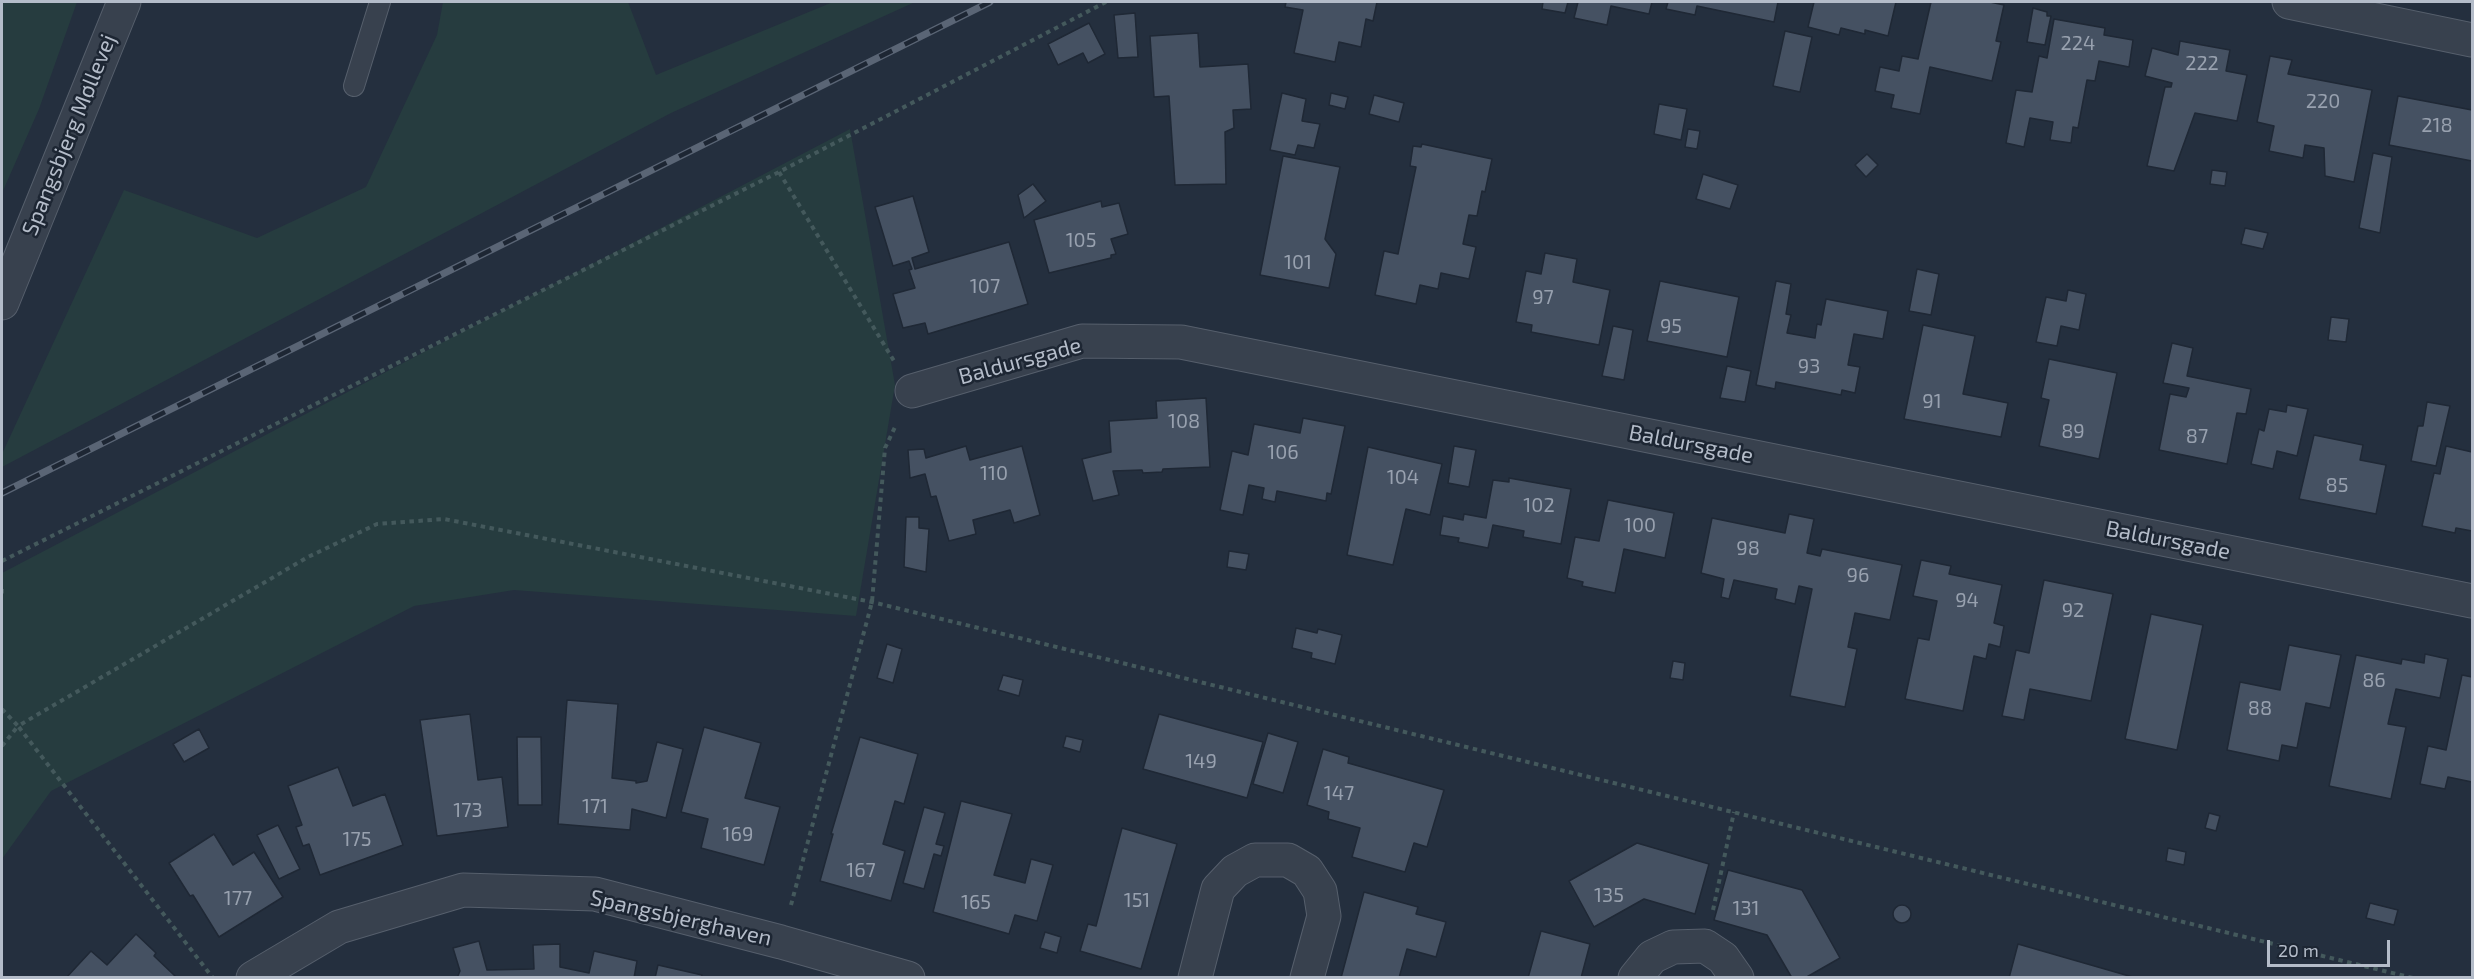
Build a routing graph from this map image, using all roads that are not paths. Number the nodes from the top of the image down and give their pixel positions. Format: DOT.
graph roads {
  1 [pos="124,2"];
  2 [pos="380,2"];
  3 [pos="2289,2"];
  4 [pos="2472,40"];
  5 [pos="354,86"];
  6 [pos="2,303"];
  7 [pos="912,391"];
  8 [pos="2472,601"];
  9 [pos="253,978"];
  10 [pos="908,978"];
  11 [pos="1195,978"];
  12 [pos="1307,978"];
  13 [pos="1635,978"];
  14 [pos="1737,978"];
  1 -- 6 [label="street, Spangsbjerg Møllevej"];
  2 -- 5 [label="lane"];
  3 -- 4 [label="street"];
  7 -- 8 [label="street, Baldursgade"];
  9 -- 10 [label="street, Spangsbjerghaven"];
  11 -- 12 [label="street"];
  13 -- 14 [label="street"];
}
